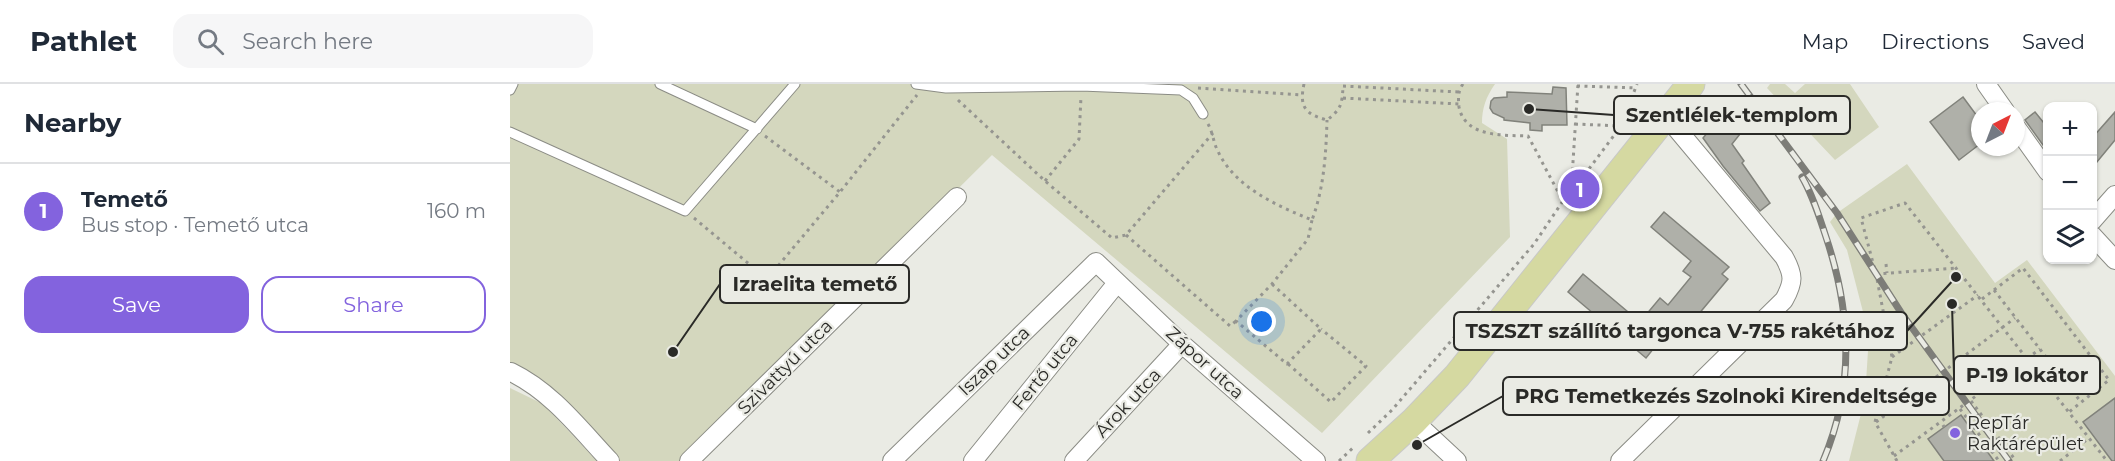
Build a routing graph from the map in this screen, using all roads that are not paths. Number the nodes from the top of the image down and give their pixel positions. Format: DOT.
graph roads {
  1 [pos="513,84"];
  2 [pos="660,84"];
  3 [pos="795,84"];
  4 [pos="1986,84"];
  5 [pos="920,85"];
  6 [pos="1685,86"];
  7 [pos="510,90"];
  8 [pos="1999,102"];
  9 [pos="1203,114"];
  10 [pos="1666,116"];
  11 [pos="757,129"];
  12 [pos="510,132"];
  13 [pos="2025,140"];
  14 [pos="2043,165"];
  15 [pos="2115,195"];
  16 [pos="957,197"];
  17 [pos="2097,215"];
  18 [pos="2097,241"];
  19 [pos="2115,261"];
  20 [pos="1096,262"];
  21 [pos="1117,283"];
  22 [pos="1182,344"];
  23 [pos="511,372"];
  24 [pos="1414,421"];
  25 [pos="610,461"];
  26 [pos="689,461"];
  27 [pos="892,461"];
  28 [pos="973,461"];
  29 [pos="1074,461"];
  30 [pos="1316,461"];
  31 [pos="1370,461"];
  32 [pos="1457,461"];
  33 [pos="1620,461"];
  1 -- 7 [label="lane"];
  2 -- 11 [label="lane"];
  3 -- 11 [label="lane"];
  4 -- 8 [label="street"];
  5 -- 9 [label="lane"];
  6 -- 10 [label="main road"];
  10 -- 24 [label="main road"];
  10 -- 33 [label="street"];
  11 -- 12 [label="lane"];
  13 -- 14 [label="street"];
  15 -- 17 [label="street"];
  16 -- 26 [label="street, Szivattyú utca"];
  18 -- 19 [label="street"];
  20 -- 21 [label="street, Zápor utca"];
  20 -- 27 [label="street, Iszap utca"];
  21 -- 22 [label="street, Zápor utca"];
  21 -- 28 [label="street, Fertő utca"];
  22 -- 29 [label="street, Árok utca"];
  22 -- 30 [label="street, Zápor utca"];
  23 -- 25 [label="street"];
  24 -- 31 [label="main road"];
  24 -- 32 [label="street"];
}
